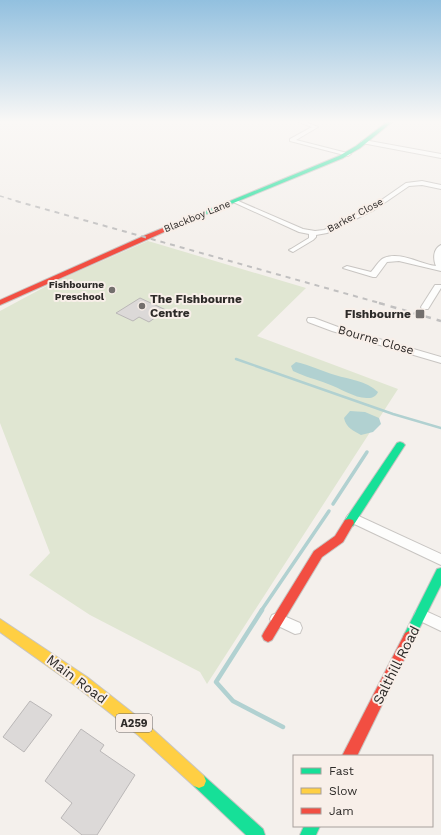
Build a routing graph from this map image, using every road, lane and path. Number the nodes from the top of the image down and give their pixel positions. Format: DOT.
graph roads {
  1 [pos="332,161"];
  2 [pos="441,188"];
  3 [pos="234,202"];
  4 [pos="312,233"];
  5 [pos="285,247"];
  6 [pos="441,247"];
  7 [pos="293,250"];
  8 [pos="301,254"];
  9 [pos="347,268"];
  10 [pos="441,269"];
  11 [pos="440,285"];
  12 [pos="0,303"];
  13 [pos="426,307"];
  14 [pos="312,320"];
  15 [pos="441,360"];
  16 [pos="400,445"];
  17 [pos="352,518"];
  18 [pos="441,560"];
  19 [pos="441,573"];
  20 [pos="421,615"];
  21 [pos="277,619"];
  22 [pos="0,625"];
  23 [pos="441,625"];
  24 [pos="295,628"];
  25 [pos="268,636"];
  26 [pos="350,755"];
  27 [pos="257,835"];
  1 -- 3 [label="street, Blackboy Lane"];
  2 -- 4 [label="street, Barker Close"];
  3 -- 4 [label="street, Barker Close"];
  3 -- 12 [label="street, Blackboy Lane"];
  4 -- 7 [label="street, Barker Close"];
  5 -- 7 [label="street"];
  6 -- 10 [label="street"];
  7 -- 8 [label="street"];
  9 -- 10 [label="street"];
  11 -- 13 [label="street"];
  14 -- 15 [label="street, Bourne Close"];
  16 -- 17 [label="street"];
  17 -- 18 [label="street"];
  17 -- 21 [label="street"];
  19 -- 20 [label="street, Salthill Road"];
  20 -- 23 [label="street"];
  20 -- 26 [label="street, Salthill Road"];
  21 -- 24 [label="street"];
  21 -- 25 [label="street"];
  22 -- 27 [label="street, Main Road / A259"];
}
